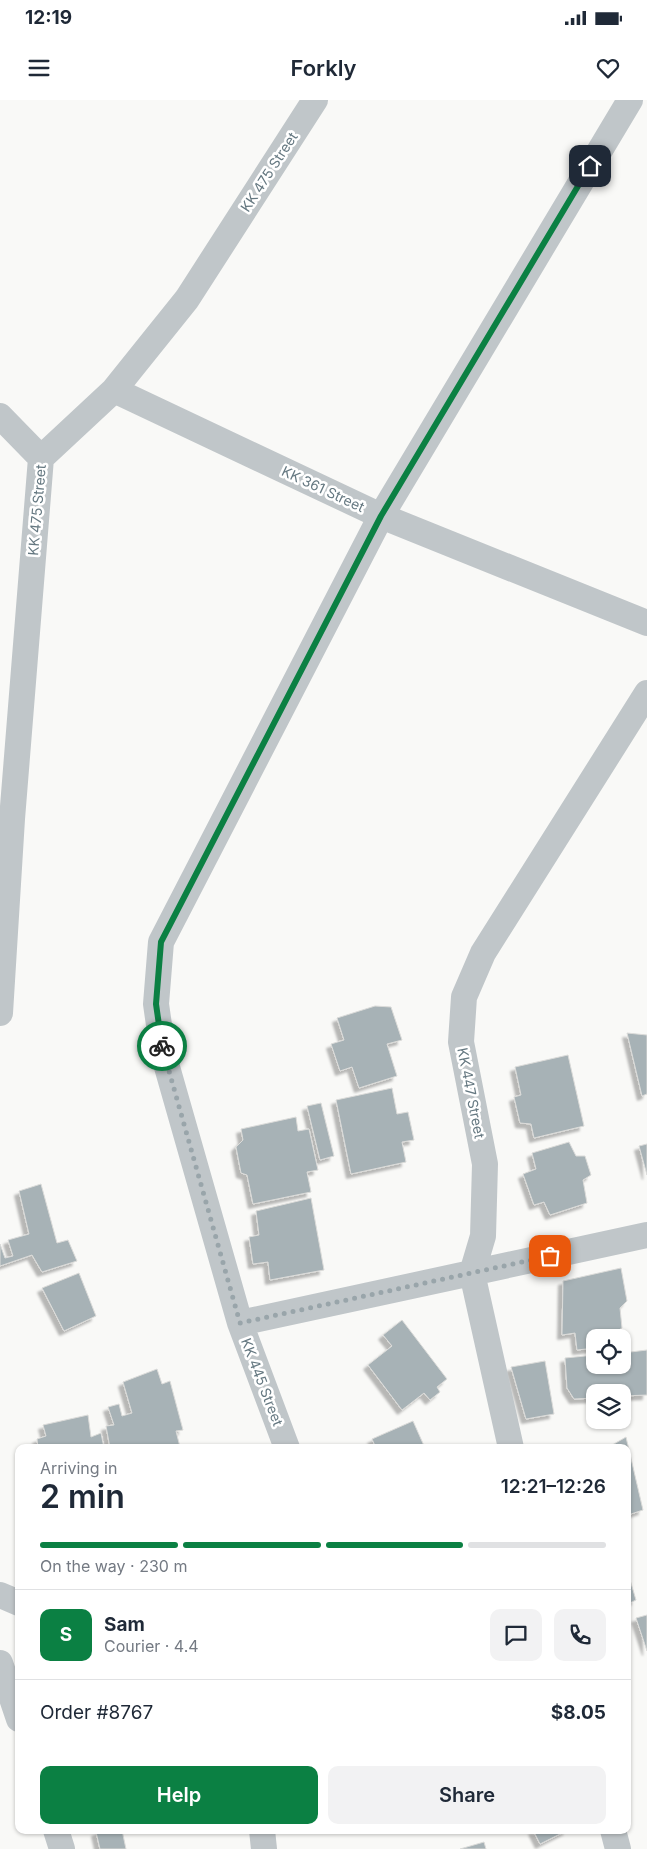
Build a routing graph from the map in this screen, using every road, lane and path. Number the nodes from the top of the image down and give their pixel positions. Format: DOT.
graph roads {
  1 [pos="315,100"];
  2 [pos="630,100"];
  3 [pos="114,390"];
  4 [pos="0,416"];
  5 [pos="41,458"];
  6 [pos="381,516"];
  7 [pos="647,623"];
  8 [pos="647,694"];
  9 [pos="0,1013"];
  10 [pos="647,1235"];
  11 [pos="472,1272"];
  12 [pos="240,1323"];
  13 [pos="285,1444"];
  14 [pos="510,1444"];
  15 [pos="0,1595"];
  16 [pos="15,1601"];
  17 [pos="0,1663"];
  18 [pos="15,1707"];
  19 [pos="57,1834"];
  20 [pos="262,1834"];
  21 [pos="614,1834"];
  22 [pos="62,1849"];
  23 [pos="264,1849"];
  24 [pos="618,1849"];
  1 -- 3 [label="street, KK 475 Street"];
  2 -- 6 [label="street, KK 445 Street"];
  3 -- 5 [label="street, KK 475 Street"];
  3 -- 6 [label="street, KK 361 Street"];
  4 -- 5 [label="street"];
  5 -- 9 [label="street, KK 475 Street"];
  6 -- 7 [label="street, KK 361 Street"];
  6 -- 12 [label="street, KK 445 Street"];
  8 -- 11 [label="street, KK 447 Street"];
  10 -- 11 [label="street"];
  11 -- 12 [label="street"];
  11 -- 14 [label="street, KK 447 Street"];
  12 -- 13 [label="street, KK 445 Street"];
  15 -- 16 [label="street"];
  17 -- 18 [label="street"];
  19 -- 22 [label="street"];
  20 -- 23 [label="street"];
  21 -- 24 [label="street"];
}
